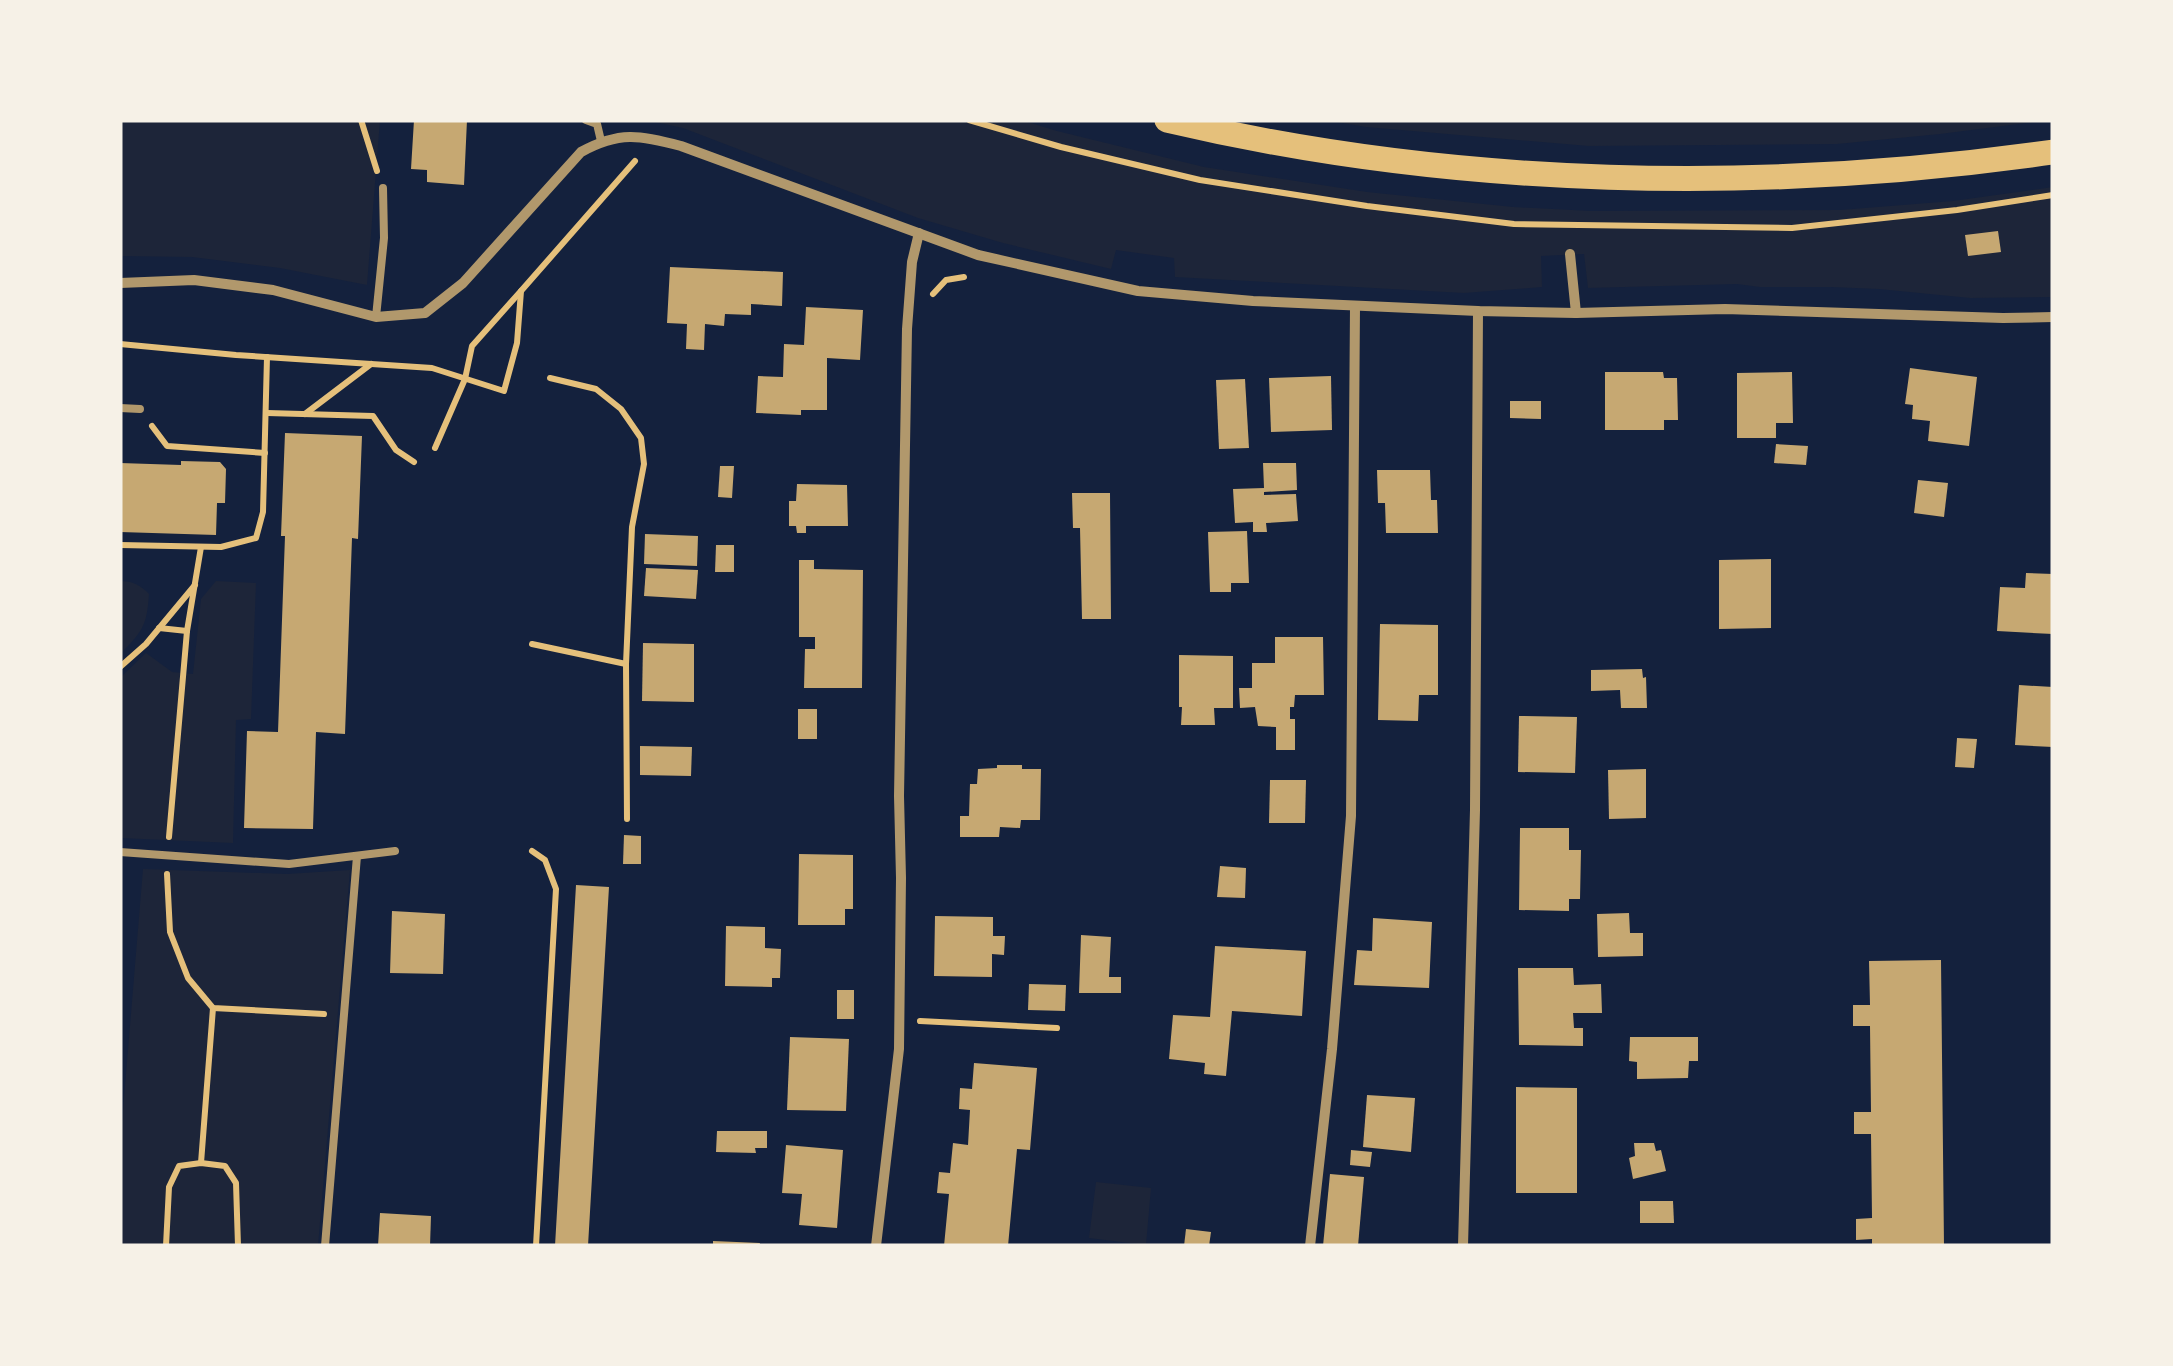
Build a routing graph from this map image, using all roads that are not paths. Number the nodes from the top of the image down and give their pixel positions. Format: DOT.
graph roads {
  1 [pos="586,120"];
  2 [pos="1168,120"];
  3 [pos="601,140"];
  4 [pos="2053,152"];
  5 [pos="382,188"];
  6 [pos="919,233"];
  7 [pos="1570,254"];
  8 [pos="120,283"];
  9 [pos="1355,307"];
  10 [pos="1478,311"];
  11 [pos="1576,313"];
  12 [pos="376,316"];
  13 [pos="2053,317"];
  14 [pos="120,408"];
  15 [pos="140,409"];
  16 [pos="395,851"];
  17 [pos="120,852"];
  18 [pos="357,856"];
  19 [pos="325,1246"];
  20 [pos="876,1246"];
  21 [pos="1310,1246"];
  22 [pos="1463,1246"];
  1 -- 3 [label="lane"];
  2 -- 4 [label="main road"];
  3 -- 6 [label="street"];
  3 -- 12 [label="street"];
  5 -- 12 [label="lane"];
  6 -- 9 [label="street"];
  6 -- 20 [label="street"];
  7 -- 11 [label="street"];
  8 -- 12 [label="street"];
  9 -- 10 [label="street"];
  9 -- 21 [label="street"];
  10 -- 11 [label="street"];
  10 -- 22 [label="street"];
  11 -- 13 [label="street"];
  14 -- 15 [label="lane"];
  16 -- 18 [label="lane"];
  17 -- 18 [label="lane"];
  18 -- 19 [label="lane"];
}
